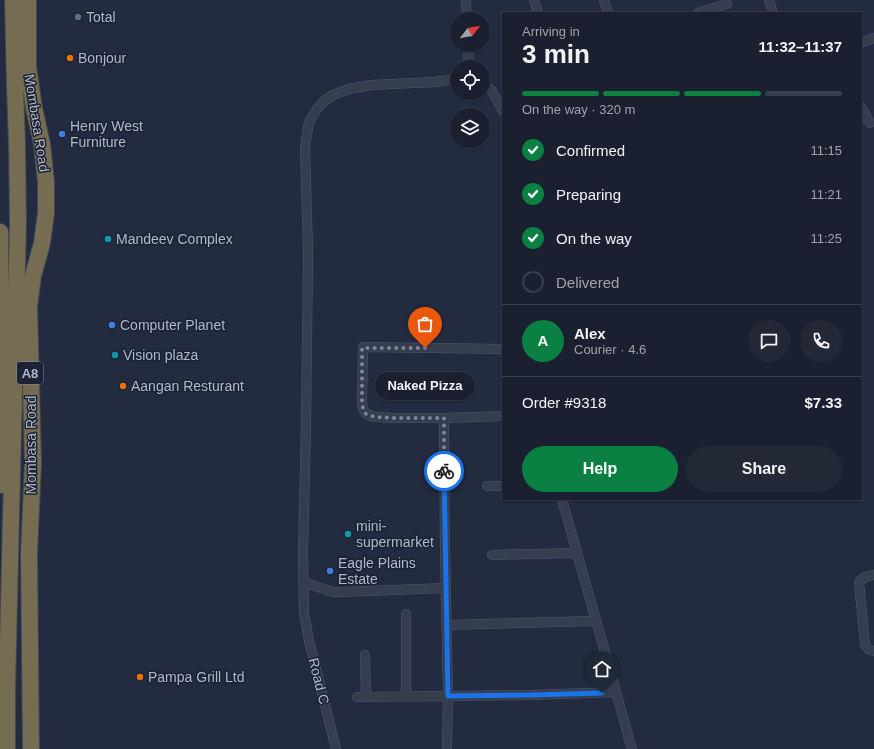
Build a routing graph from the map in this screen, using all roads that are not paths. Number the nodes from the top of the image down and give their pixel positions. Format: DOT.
graph roads {
  1 [pos="13,0"];
  2 [pos="28,0"];
  3 [pos="466,0"];
  4 [pos="534,0"];
  5 [pos="604,0"];
  6 [pos="769,0"];
  7 [pos="727,4"];
  8 [pos="772,10"];
  9 [pos="467,12"];
  10 [pos="538,12"];
  11 [pos="608,12"];
  12 [pos="701,12"];
  13 [pos="874,38"];
  14 [pos="862,43"];
  15 [pos="28,67"];
  16 [pos="450,80"];
  17 [pos="490,89"];
  18 [pos="16,108"];
  19 [pos="862,108"];
  20 [pos="502,109"];
  21 [pos="872,123"];
  22 [pos="862,126"];
  23 [pos="0,232"];
  24 [pos="502,349"];
  25 [pos="502,416"];
  26 [pos="444,418"];
  27 [pos="487,486"];
  28 [pos="502,486"];
  29 [pos="562,500"];
  30 [pos="577,553"];
  31 [pos="492,555"];
  32 [pos="874,575"];
  33 [pos="303,582"];
  34 [pos="446,588"];
  35 [pos="406,614"];
  36 [pos="596,621"];
  37 [pos="446,625"];
  38 [pos="874,650"];
  39 [pos="365,656"];
  40 [pos="7,686"];
  41 [pos="616,692"];
  42 [pos="448,696"];
  43 [pos="406,697"];
  44 [pos="7,749"];
  45 [pos="31,749"];
  46 [pos="336,749"];
  47 [pos="448,749"];
  48 [pos="632,749"];
  1 -- 18 [label="highway"];
  2 -- 15 [label="highway, Mombasa Road / A8"];
  3 -- 9 [label="street"];
  4 -- 10 [label="street"];
  5 -- 11 [label="street"];
  6 -- 8 [label="street"];
  7 -- 12 [label="street"];
  13 -- 14 [label="street"];
  15 -- 18 [label="highway"];
  15 -- 45 [label="highway, Mombasa Road / A8"];
  16 -- 33 [label="street, Road C"];
  17 -- 20 [label="street"];
  18 -- 40 [label="highway"];
  19 -- 21 [label="street"];
  21 -- 22 [label="street"];
  23 -- 40 [label="highway"];
  24 -- 26 [label="street"];
  25 -- 26 [label="street"];
  26 -- 34 [label="street"];
  27 -- 28 [label="street"];
  29 -- 30 [label="street"];
  30 -- 31 [label="street"];
  30 -- 36 [label="street"];
  32 -- 38 [label="street"];
  33 -- 34 [label="street"];
  33 -- 46 [label="street, Road C"];
  34 -- 37 [label="street"];
  35 -- 43 [label="street"];
  36 -- 37 [label="street"];
  36 -- 41 [label="street"];
  37 -- 42 [label="street"];
  39 -- 43 [label="street"];
  40 -- 44 [label="highway"];
  41 -- 42 [label="street"];
  41 -- 48 [label="street"];
  42 -- 43 [label="street"];
  42 -- 47 [label="street"];
}
